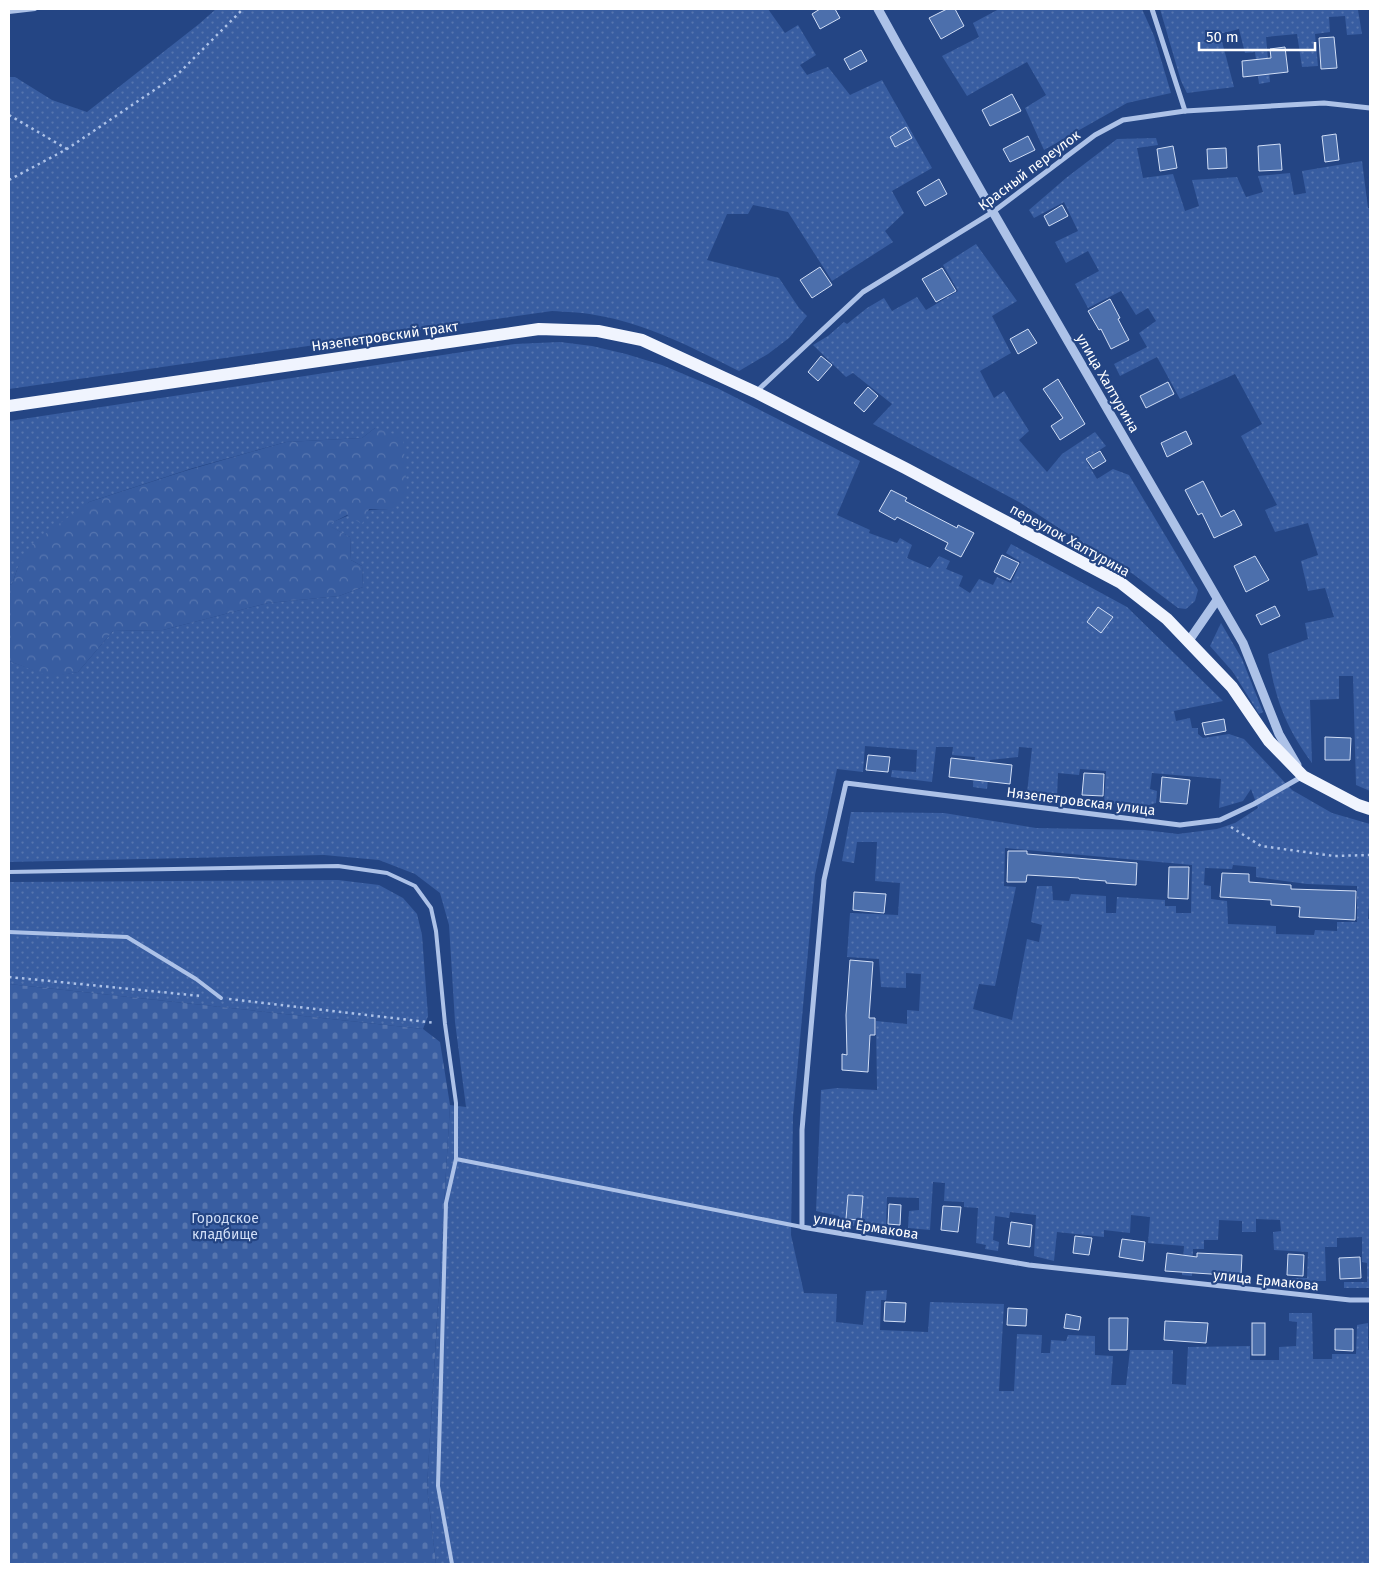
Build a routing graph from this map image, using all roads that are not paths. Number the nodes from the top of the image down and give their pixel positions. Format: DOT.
graph roads {
  1 [pos="35,9"];
  2 [pos="878,9"];
  3 [pos="1152,9"];
  4 [pos="9,12"];
  5 [pos="1370,108"];
  6 [pos="1185,111"];
  7 [pos="993,212"];
  8 [pos="755,392"];
  9 [pos="9,406"];
  10 [pos="1217,600"];
  11 [pos="1188,642"];
  12 [pos="1303,776"];
  13 [pos="846,783"];
  14 [pos="1370,808"];
  15 [pos="9,872"];
  16 [pos="9,932"];
  17 [pos="221,998"];
  18 [pos="456,1159"];
  19 [pos="802,1227"];
  20 [pos="1370,1300"];
  21 [pos="452,1564"];
  1 -- 4 [label="lane"];
  2 -- 7 [label="street, улица Халтурина"];
  3 -- 6 [label="street"];
  5 -- 6 [label="street, Красный переулок"];
  6 -- 7 [label="street, Красный переулок"];
  7 -- 8 [label="street, Красный переулок"];
  7 -- 10 [label="street, улица Халтурина"];
  8 -- 9 [label="main road, Нязепетровский тракт"];
  8 -- 11 [label="main road, переулок Халтурина"];
  10 -- 11 [label="street"];
  10 -- 12 [label="street, улица Халтурина"];
  11 -- 12 [label="main road, переулок Халтурина"];
  12 -- 13 [label="street, Нязепетровская улица"];
  12 -- 14 [label="main road, переулок Халтурина"];
  13 -- 19 [label="street, улица Ермакова"];
  15 -- 18 [label="lane"];
  16 -- 17 [label="lane"];
  18 -- 19 [label="lane"];
  18 -- 21 [label="lane"];
  19 -- 20 [label="street, улица Ермакова"];
}
